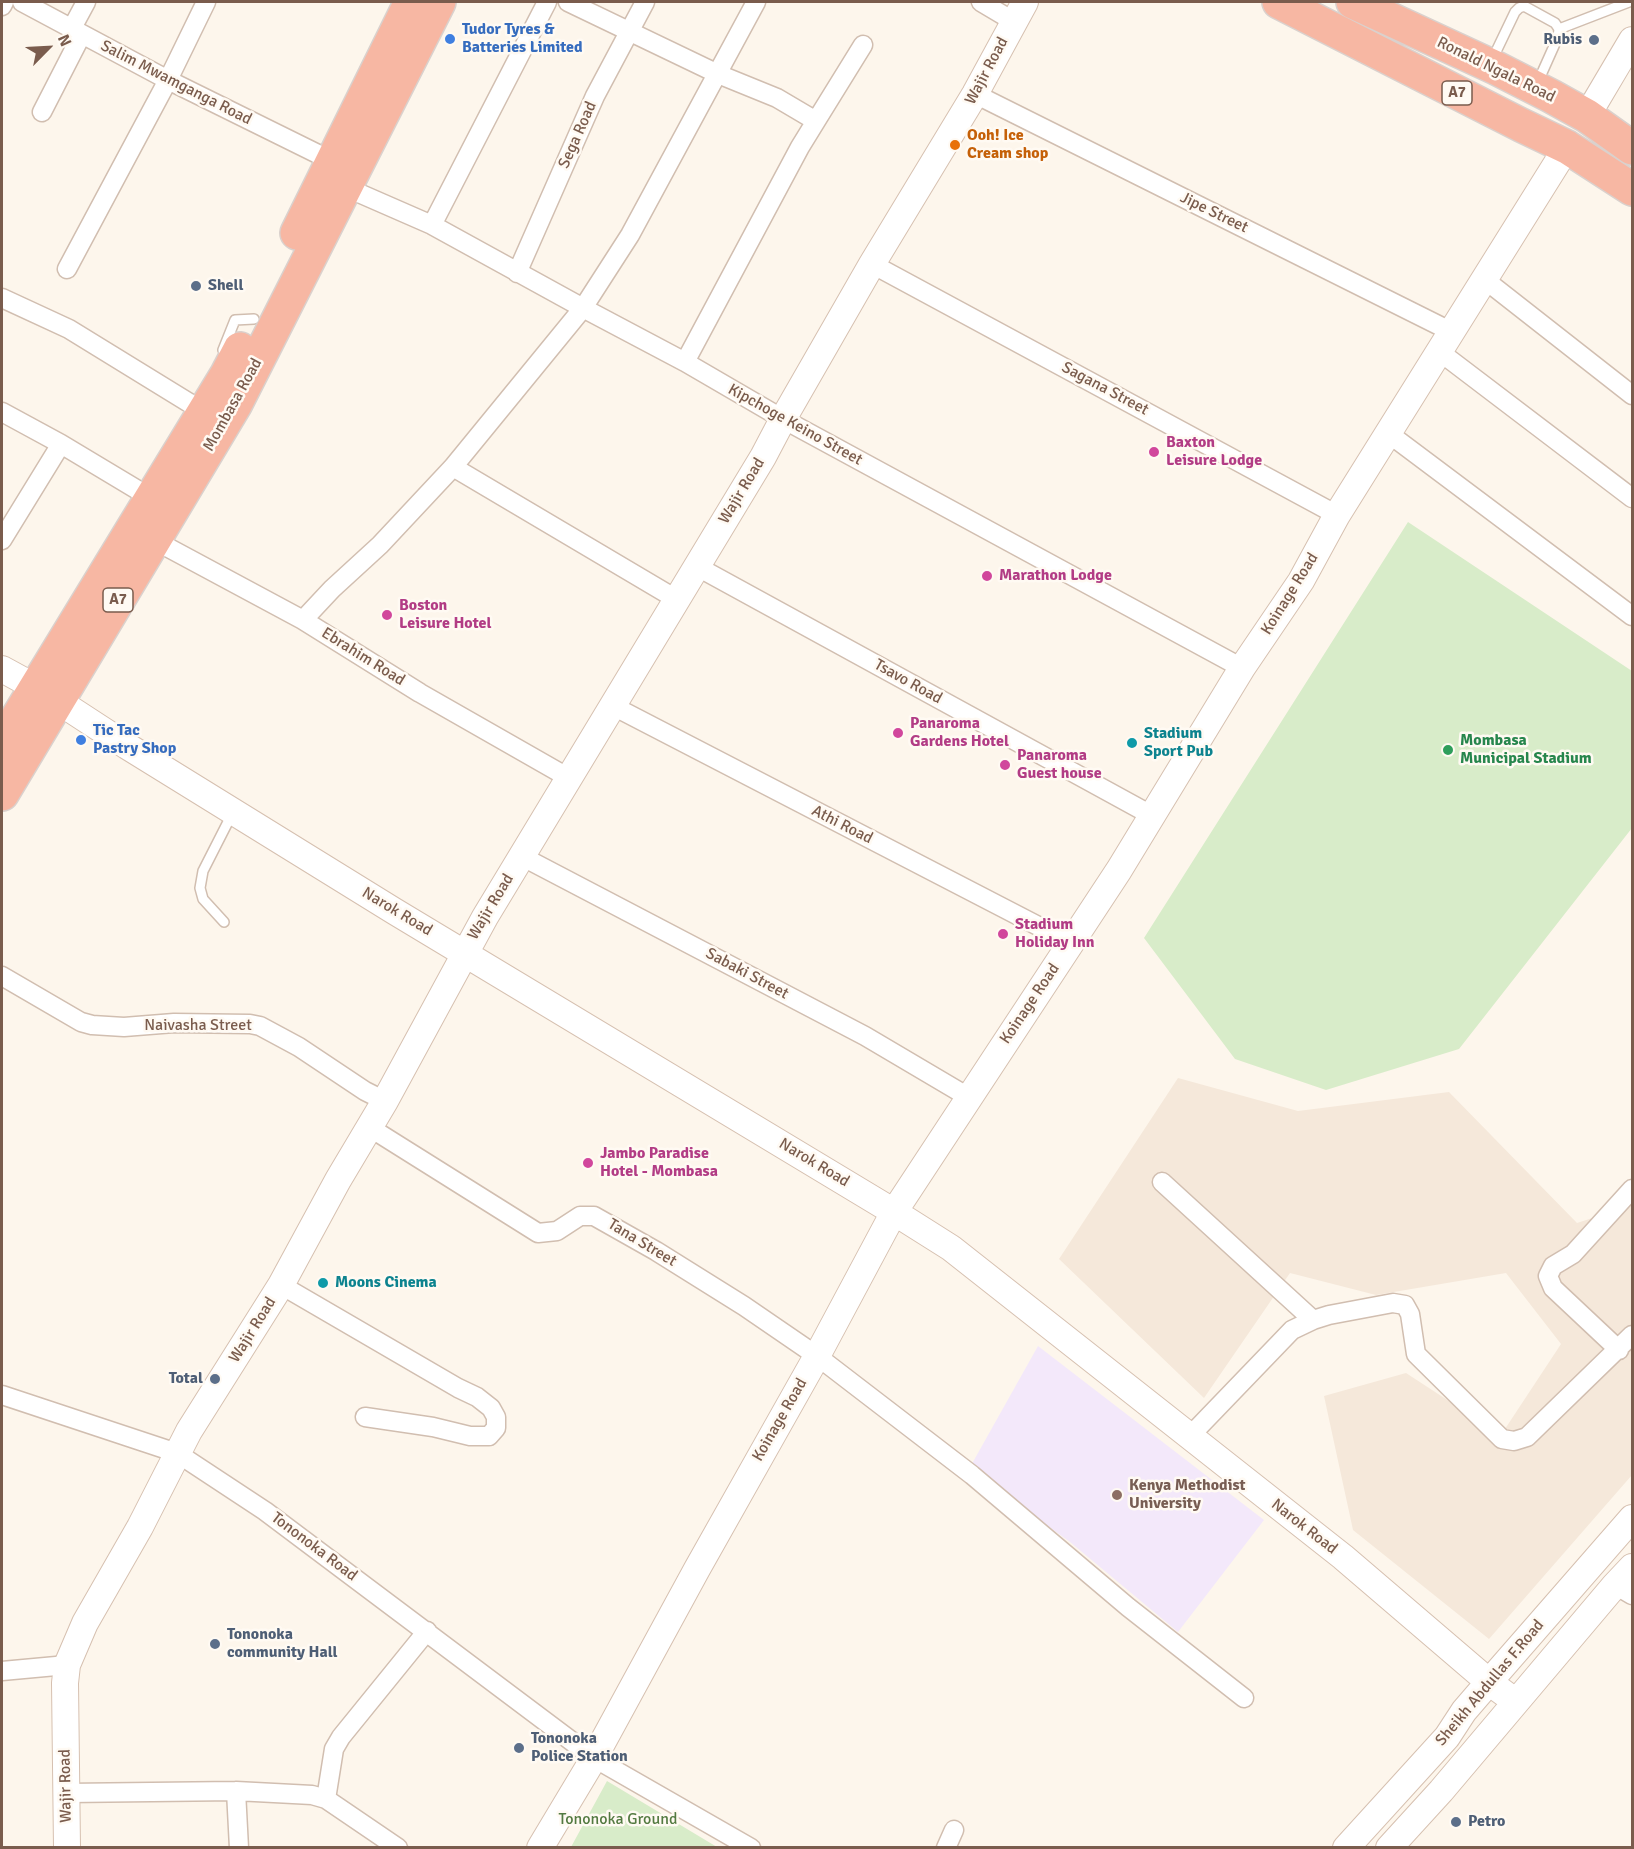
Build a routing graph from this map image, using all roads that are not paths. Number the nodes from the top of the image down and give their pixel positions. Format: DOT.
graph roads {
  1 [pos="4,2"];
  2 [pos="22,2"];
  3 [pos="86,2"];
  4 [pos="206,2"];
  5 [pos="411,2"];
  6 [pos="439,2"];
  7 [pos="548,2"];
  8 [pos="567,2"];
  9 [pos="645,2"];
  10 [pos="756,2"];
  11 [pos="981,2"];
  12 [pos="1279,2"];
  13 [pos="1353,2"];
  14 [pos="1629,2"];
  15 [pos="2,6"];
  16 [pos="1019,11"];
  17 [pos="1559,29"];
  18 [pos="77,31"];
  19 [pos="629,32"];
  20 [pos="1632,40"];
  21 [pos="863,45"];
  22 [pos="1490,65"];
  23 [pos="718,74"];
  24 [pos="168,80"];
  25 [pos="1535,88"];
  26 [pos="975,94"];
  27 [pos="42,112"];
  28 [pos="1587,116"];
  29 [pos="366,121"];
  30 [pos="816,121"];
  31 [pos="1567,147"];
  32 [pos="1632,148"];
  33 [pos="1632,189"];
  34 [pos="330,192"];
  35 [pos="432,225"];
  36 [pos="872,264"];
  37 [pos="67,268"];
  38 [pos="517,273"];
  39 [pos="1484,279"];
  40 [pos="2,298"];
  41 [pos="583,309"];
  42 [pos="1446,342"];
  43 [pos="685,362"];
  44 [pos="1632,395"];
  45 [pos="2,412"];
  46 [pos="204,412"];
  47 [pos="783,419"];
  48 [pos="1388,433"];
  49 [pos="61,444"];
  50 [pos="453,467"];
  51 [pos="151,498"];
  52 [pos="1632,498"];
  53 [pos="1337,515"];
  54 [pos="2,540"];
  55 [pos="154,540"];
  56 [pos="696,566"];
  57 [pos="676,599"];
  58 [pos="1632,616"];
  59 [pos="303,620"];
  60 [pos="70,655"];
  61 [pos="1242,668"];
  62 [pos="2,669"];
  63 [pos="46,694"];
  64 [pos="613,706"];
  65 [pos="14,740"];
  66 [pos="569,778"];
  67 [pos="2,794"];
  68 [pos="233,812"];
  69 [pos="1151,815"];
  70 [pos="521,856"];
  71 [pos="224,922"];
  72 [pos="1071,943"];
  73 [pos="465,952"];
  74 [pos="2,976"];
  75 [pos="970,1098"];
  76 [pos="385,1101"];
  77 [pos="369,1126"];
  78 [pos="1162,1182"];
  79 [pos="1632,1189"];
  80 [pos="894,1212"];
  81 [pos="281,1285"];
  82 [pos="1313,1320"];
  83 [pos="1632,1335"];
  84 [pos="1619,1350"];
  85 [pos="817,1356"];
  86 [pos="2,1395"];
  87 [pos="365,1417"];
  88 [pos="1189,1437"];
  89 [pos="177,1453"];
  90 [pos="1632,1518"];
  91 [pos="1632,1567"];
  92 [pos="1624,1590"];
  93 [pos="427,1631"];
  94 [pos="68,1665"];
  95 [pos="2,1671"];
  96 [pos="1488,1682"];
  97 [pos="1244,1698"];
  98 [pos="1516,1701"];
  99 [pos="594,1758"];
  100 [pos="236,1791"];
  101 [pos="67,1793"];
  102 [pos="326,1799"];
  103 [pos="954,1830"];
  104 [pos="67,1848"];
  105 [pos="239,1848"];
  106 [pos="398,1848"];
  107 [pos="540,1848"];
  108 [pos="751,1848"];
  109 [pos="946,1848"];
  110 [pos="1346,1848"];
  111 [pos="1389,1848"];
  1 -- 15 [label="street"];
  2 -- 18 [label="street, Salim Mwamganga Road"];
  3 -- 18 [label="street"];
  4 -- 24 [label="street"];
  5 -- 29 [label="highway, Mombasa Road / A7"];
  6 -- 29 [label="highway, Mombasa Road / A7"];
  7 -- 35 [label="street"];
  8 -- 19 [label="street"];
  9 -- 19 [label="street, Sega Road"];
  10 -- 23 [label="street"];
  11 -- 16 [label="street"];
  12 -- 31 [label="highway, A7"];
  13 -- 22 [label="highway, Ronald Ngala Road / A7"];
  14 -- 17 [label="lane"];
  16 -- 26 [label="street, Wajir Road"];
  17 -- 22 [label="lane"];
  17 -- 25 [label="lane"];
  18 -- 24 [label="street, Salim Mwamganga Road"];
  18 -- 27 [label="street"];
  19 -- 23 [label="street"];
  19 -- 38 [label="street, Sega Road"];
  20 -- 28 [label="street"];
  21 -- 30 [label="street"];
  22 -- 25 [label="highway, Ronald Ngala Road / A7"];
  23 -- 30 [label="street"];
  23 -- 41 [label="street"];
  24 -- 34 [label="street, Salim Mwamganga Road"];
  24 -- 37 [label="street"];
  25 -- 28 [label="highway, Ronald Ngala Road / A7"];
  26 -- 36 [label="street, Wajir Road"];
  26 -- 42 [label="street, Jipe Street"];
  28 -- 32 [label="highway, Ronald Ngala Road / A7"];
  29 -- 34 [label="highway, Mombasa Road / A7"];
  30 -- 43 [label="street"];
  31 -- 33 [label="highway, A7"];
  31 -- 39 [label="street, Koinage Road"];
  34 -- 35 [label="street, Kipchoge Keino Street"];
  34 -- 46 [label="highway, Mombasa Road / A7"];
  34 -- 55 [label="highway, Mombasa Road / A7"];
  35 -- 38 [label="street, Kipchoge Keino Street"];
  36 -- 47 [label="street, Wajir Road"];
  36 -- 53 [label="street, Sagana Street"];
  38 -- 41 [label="street, Kipchoge Keino Street"];
  39 -- 42 [label="street, Koinage Road"];
  39 -- 44 [label="street"];
  40 -- 46 [label="street"];
  41 -- 43 [label="street, Kipchoge Keino Street"];
  41 -- 50 [label="street"];
  42 -- 48 [label="street, Koinage Road"];
  42 -- 52 [label="street, Jipe Street"];
  43 -- 47 [label="street, Kipchoge Keino Street"];
  45 -- 49 [label="street"];
  46 -- 51 [label="highway, Mombasa Road / A7"];
  47 -- 56 [label="street, Wajir Road"];
  47 -- 61 [label="street, Kipchoge Keino Street"];
  48 -- 53 [label="street, Koinage Road"];
  48 -- 58 [label="street"];
  49 -- 51 [label="street"];
  49 -- 54 [label="street"];
  50 -- 57 [label="street"];
  50 -- 59 [label="street"];
  51 -- 60 [label="highway, Mombasa Road / A7"];
  53 -- 61 [label="street, Koinage Road"];
  55 -- 59 [label="street, Ebrahim Road"];
  55 -- 60 [label="highway, Mombasa Road / A7"];
  56 -- 57 [label="street, Wajir Road"];
  56 -- 69 [label="street, Tsavo Road"];
  57 -- 64 [label="street, Wajir Road"];
  59 -- 66 [label="street, Ebrahim Road"];
  60 -- 63 [label="highway, Mombasa Road / A7"];
  61 -- 69 [label="street, Koinage Road"];
  62 -- 63 [label="street, Narok Road"];
  63 -- 65 [label="highway, Mombasa Road / A7"];
  63 -- 68 [label="street, Narok Road"];
  64 -- 66 [label="street, Wajir Road"];
  64 -- 72 [label="street, Athi Road"];
  65 -- 67 [label="highway, Mombasa Road / A7"];
  66 -- 70 [label="street, Wajir Road"];
  68 -- 71 [label="lane"];
  68 -- 73 [label="street, Narok Road"];
  69 -- 72 [label="street, Koinage Road"];
  70 -- 73 [label="street, Wajir Road"];
  70 -- 75 [label="street, Sabaki Street"];
  72 -- 75 [label="street, Koinage Road"];
  73 -- 76 [label="street, Wajir Road"];
  73 -- 80 [label="street, Narok Road"];
  74 -- 76 [label="street, Naivasha Street"];
  75 -- 80 [label="street, Koinage Road"];
  76 -- 77 [label="street, Wajir Road"];
  77 -- 81 [label="street, Wajir Road"];
  77 -- 85 [label="street, Tana Street"];
  78 -- 82 [label="street"];
  79 -- 84 [label="street"];
  80 -- 85 [label="street, Koinage Road"];
  80 -- 88 [label="street, Narok Road"];
  81 -- 87 [label="street"];
  81 -- 89 [label="street, Wajir Road"];
  82 -- 84 [label="street"];
  82 -- 88 [label="street"];
  83 -- 84 [label="street"];
  85 -- 97 [label="street, Tana Street"];
  85 -- 99 [label="street, Koinage Road"];
  86 -- 89 [label="street, Tononoka Road"];
  88 -- 96 [label="street, Narok Road"];
  89 -- 93 [label="street, Tononoka Road"];
  89 -- 94 [label="street, Wajir Road"];
  90 -- 96 [label="street, Sheikh Abdullas F.Road"];
  91 -- 92 [label="street, Sheikh Abdullas F.Road"];
  92 -- 98 [label="street, Sheikh Abdullas F.Road"];
  93 -- 99 [label="street, Tononoka Road"];
  93 -- 102 [label="street"];
  94 -- 95 [label="street"];
  94 -- 101 [label="street, Wajir Road"];
  96 -- 98 [label="street, Narok Road"];
  96 -- 110 [label="street, Sheikh Abdullas F.Road"];
  98 -- 111 [label="street, Sheikh Abdullas F.Road"];
  99 -- 107 [label="street, Koinage Road"];
  99 -- 108 [label="street, Tononoka Road"];
  100 -- 101 [label="street"];
  100 -- 102 [label="street"];
  100 -- 105 [label="street"];
  101 -- 104 [label="street, Wajir Road"];
  102 -- 106 [label="street"];
  103 -- 109 [label="street"];
}
